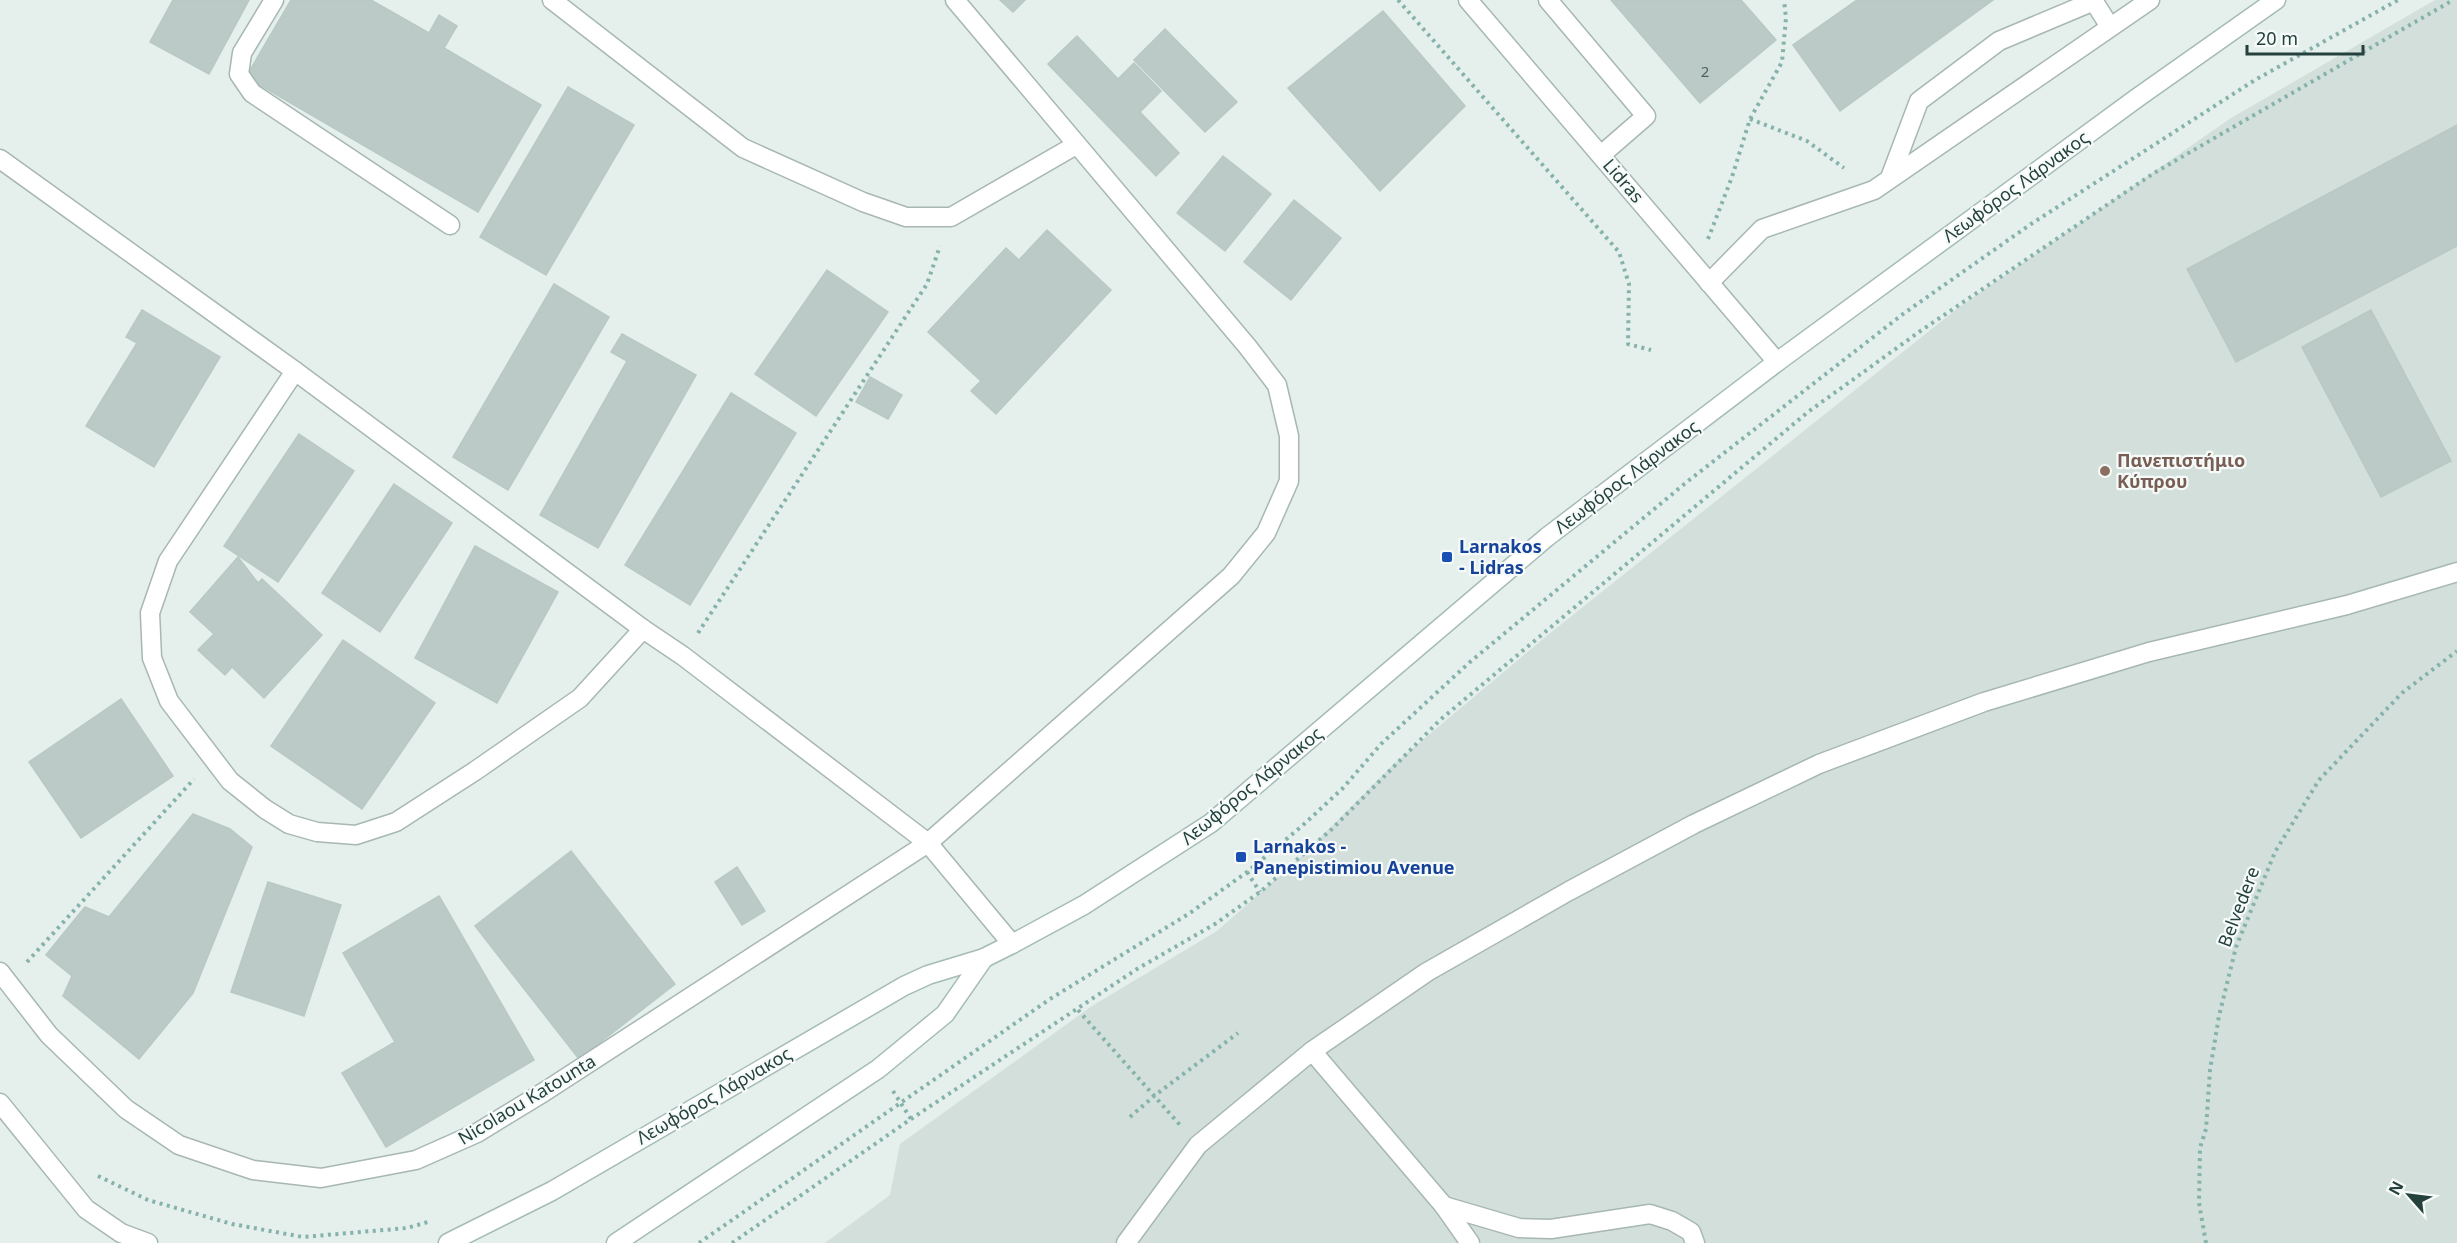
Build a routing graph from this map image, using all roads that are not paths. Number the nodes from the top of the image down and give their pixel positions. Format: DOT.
graph roads {
  1 [pos="274,0"];
  2 [pos="552,0"];
  3 [pos="955,0"];
  4 [pos="1468,0"];
  5 [pos="1548,0"];
  6 [pos="2150,0"];
  7 [pos="2276,0"];
  8 [pos="2093,1"];
  9 [pos="2110,27"];
  10 [pos="1076,145"];
  11 [pos="1601,155"];
  12 [pos="0,159"];
  13 [pos="1890,178"];
  14 [pos="450,225"];
  15 [pos="1709,283"];
  16 [pos="1777,362"];
  17 [pos="296,371"];
  18 [pos="2457,572"];
  19 [pos="643,629"];
  20 [pos="928,843"];
  21 [pos="1012,944"];
  22 [pos="984,958"];
  23 [pos="4,977"];
  24 [pos="1312,1051"];
  25 [pos="0,1103"];
  26 [pos="1444,1206"];
  27 [pos="148,1243"];
  28 [pos="448,1243"];
  29 [pos="616,1243"];
  30 [pos="1126,1243"];
  31 [pos="1470,1243"];
  32 [pos="1695,1243"];
  1 -- 14 [label="street"];
  2 -- 10 [label="street"];
  3 -- 10 [label="street, Nicolaou Katounta"];
  4 -- 11 [label="street, Lidras"];
  5 -- 11 [label="street"];
  6 -- 9 [label="street"];
  7 -- 16 [label="street, Λεωφόρος Λάρνακος"];
  8 -- 9 [label="street"];
  8 -- 13 [label="street"];
  9 -- 13 [label="street"];
  10 -- 20 [label="street, Nicolaou Katounta"];
  11 -- 15 [label="street, Lidras"];
  12 -- 17 [label="street"];
  13 -- 15 [label="street"];
  15 -- 16 [label="street, Lidras"];
  16 -- 21 [label="street, Λεωφόρος Λάρνακος"];
  17 -- 19 [label="street"];
  17 -- 19 [label="street"];
  18 -- 24 [label="street"];
  19 -- 20 [label="street"];
  20 -- 21 [label="street"];
  20 -- 23 [label="street, Nicolaou Katounta"];
  21 -- 22 [label="street, Λεωφόρος Λάρνακος"];
  22 -- 28 [label="street, Λεωφόρος Λάρνακος"];
  22 -- 29 [label="street, Λεωφόρος Λάρνακος"];
  24 -- 26 [label="street"];
  24 -- 30 [label="street"];
  25 -- 27 [label="street"];
  26 -- 31 [label="street"];
  26 -- 32 [label="street"];
}
